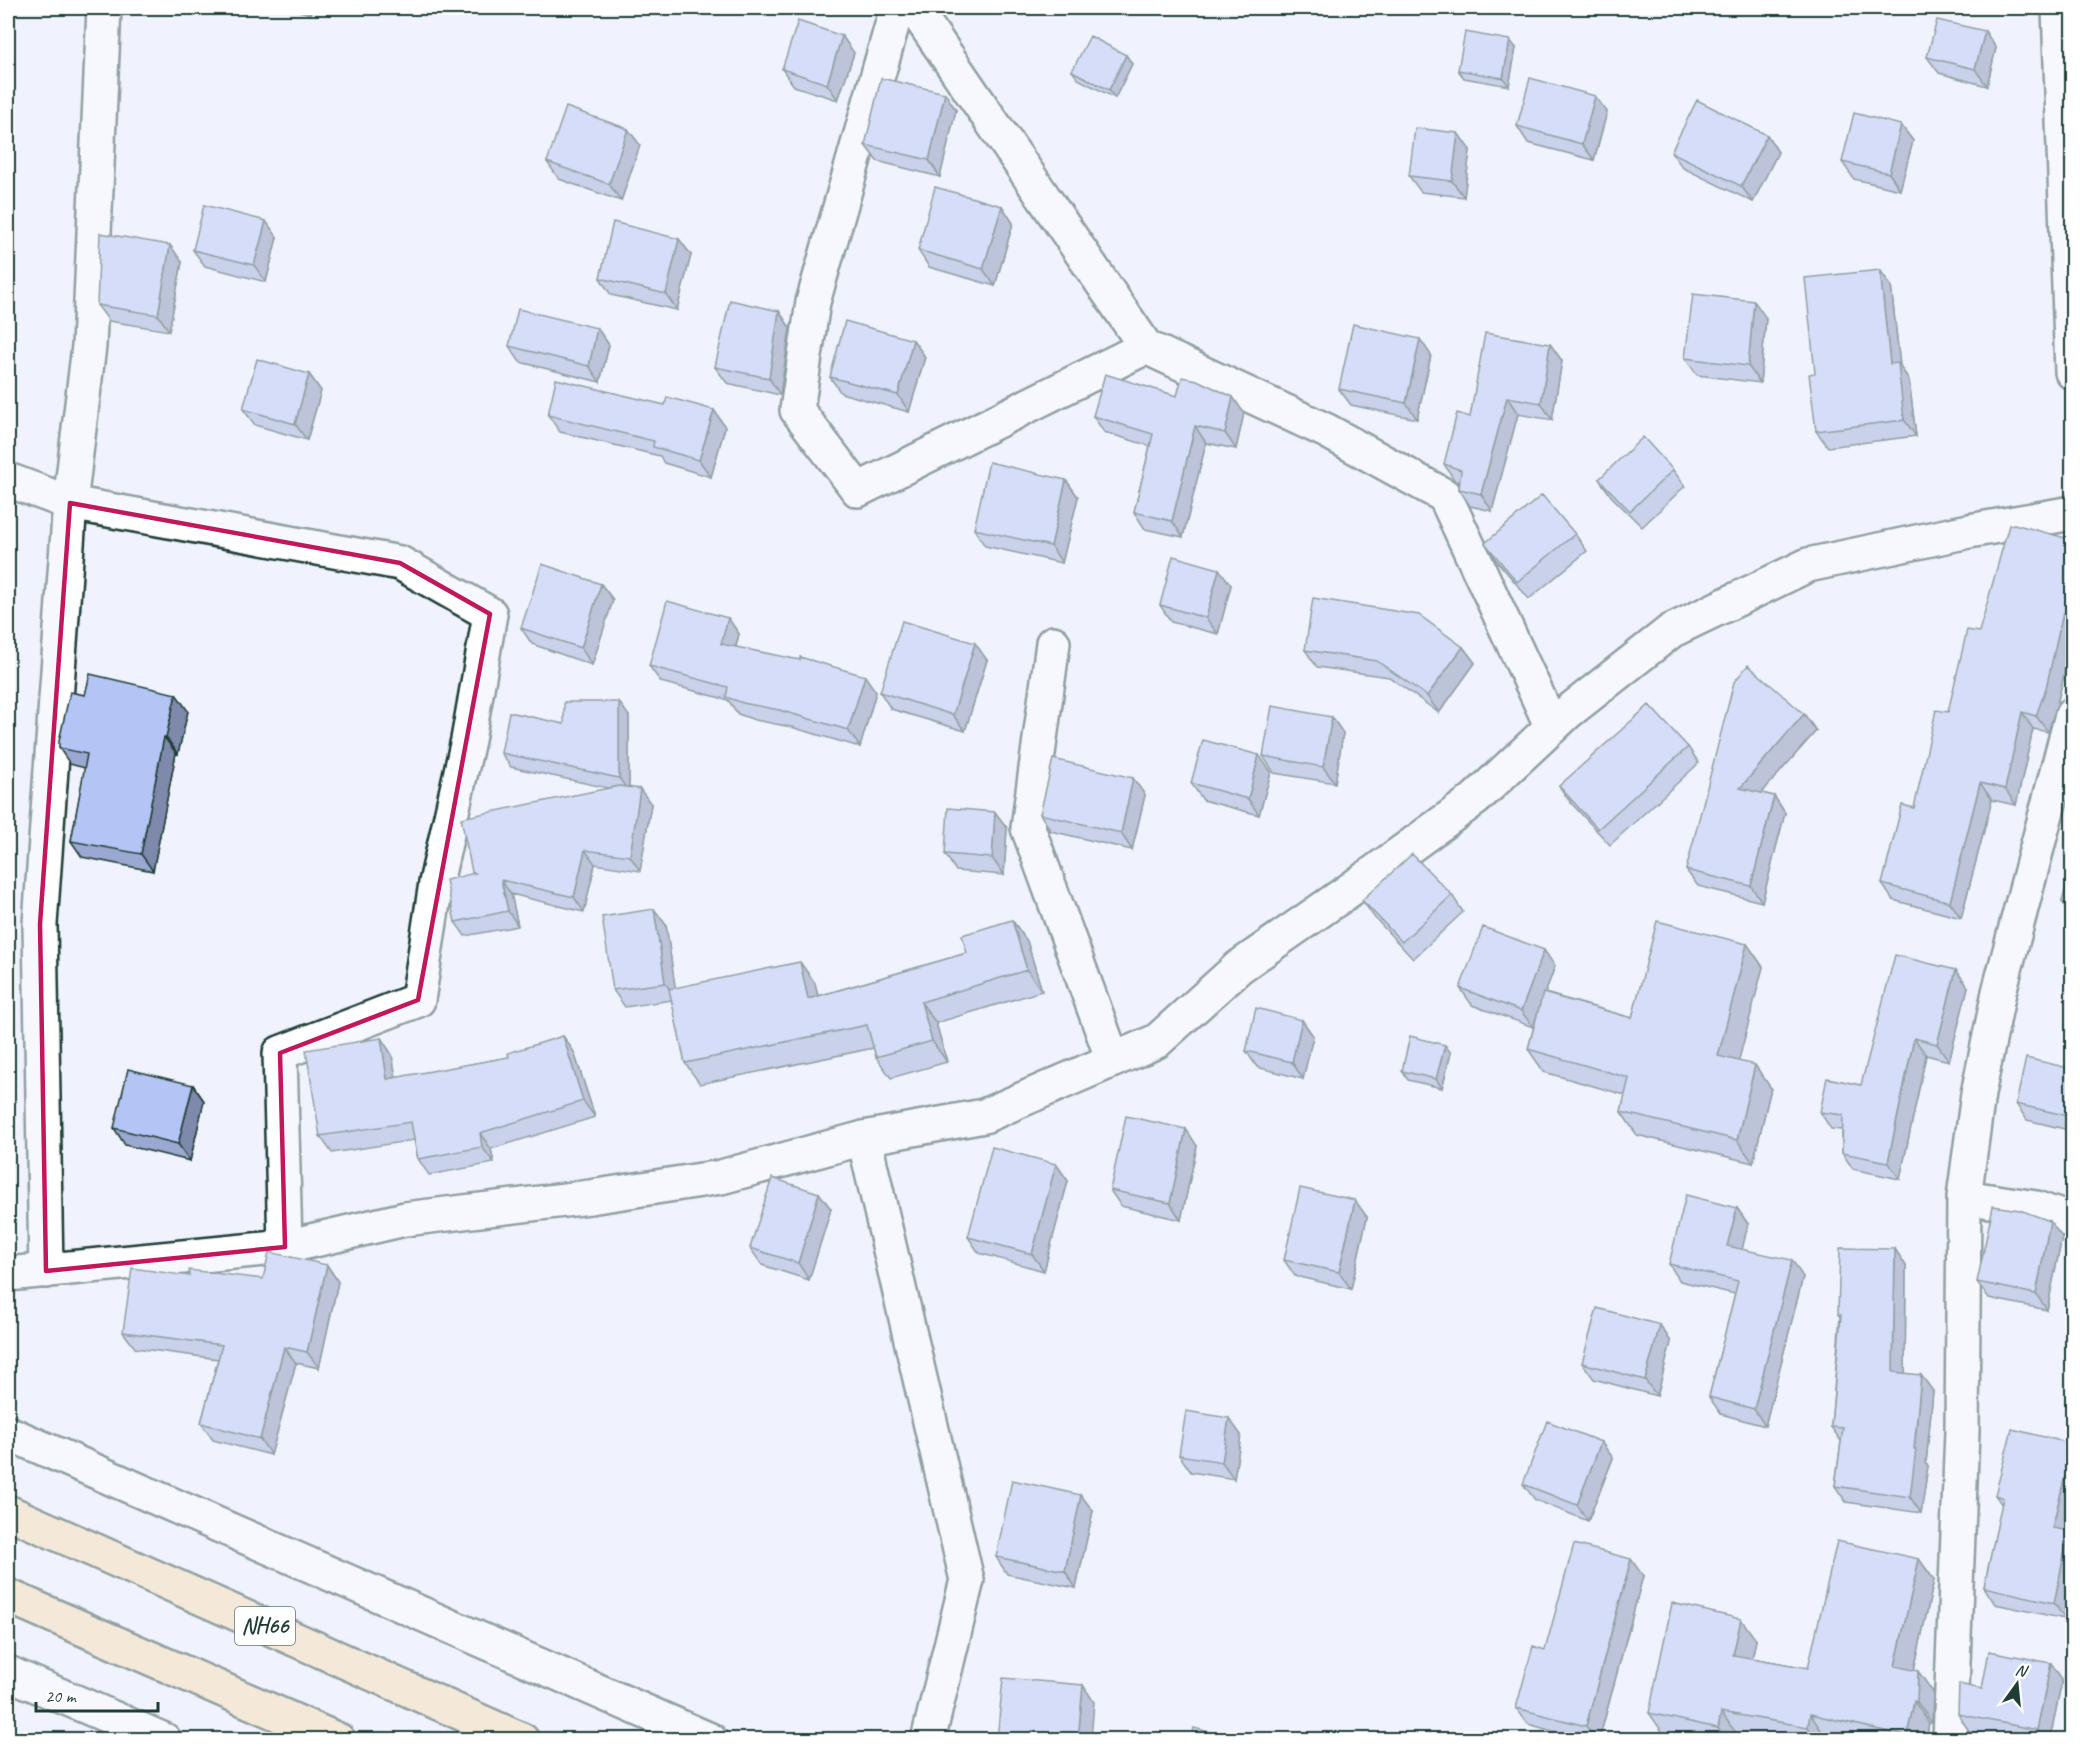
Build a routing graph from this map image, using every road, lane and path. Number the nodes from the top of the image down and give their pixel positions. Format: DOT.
graph roads {
  1 [pos="104,8"];
  2 [pos="897,8"];
  3 [pos="914,8"];
  4 [pos="2059,8"];
  5 [pos="1146,347"];
  6 [pos="2073,372"];
  7 [pos="8,480"];
  8 [pos="70,502"];
  9 [pos="2073,513"];
  10 [pos="1053,643"];
  11 [pos="2073,715"];
  12 [pos="1552,728"];
  13 [pos="1113,1060"];
  14 [pos="864,1138"];
  15 [pos="1964,1197"];
  16 [pos="2073,1221"];
  17 [pos="285,1247"];
  18 [pos="46,1271"];
  19 [pos="8,1274"];
  20 [pos="8,1433"];
  21 [pos="8,1512"];
  22 [pos="8,1596"];
  23 [pos="8,1673"];
  24 [pos="164,1740"];
  25 [pos="338,1740"];
  26 [pos="522,1740"];
  27 [pos="710,1740"];
  28 [pos="928,1740"];
  29 [pos="1950,1740"];
  1 -- 8 [label="street"];
  2 -- 5 [label="street"];
  3 -- 5 [label="street"];
  4 -- 6 [label="street"];
  5 -- 12 [label="street"];
  7 -- 8 [label="street"];
  8 -- 17 [label="street"];
  8 -- 18 [label="street"];
  9 -- 12 [label="street"];
  10 -- 13 [label="street"];
  11 -- 15 [label="street"];
  12 -- 13 [label="street"];
  13 -- 14 [label="street"];
  14 -- 17 [label="street"];
  14 -- 28 [label="street"];
  15 -- 16 [label="street"];
  15 -- 29 [label="street"];
  17 -- 18 [label="street"];
  18 -- 19 [label="street"];
  20 -- 27 [label="street"];
  21 -- 26 [label="highway, NH66"];
  22 -- 25 [label="highway"];
  23 -- 24 [label="street"];
}
